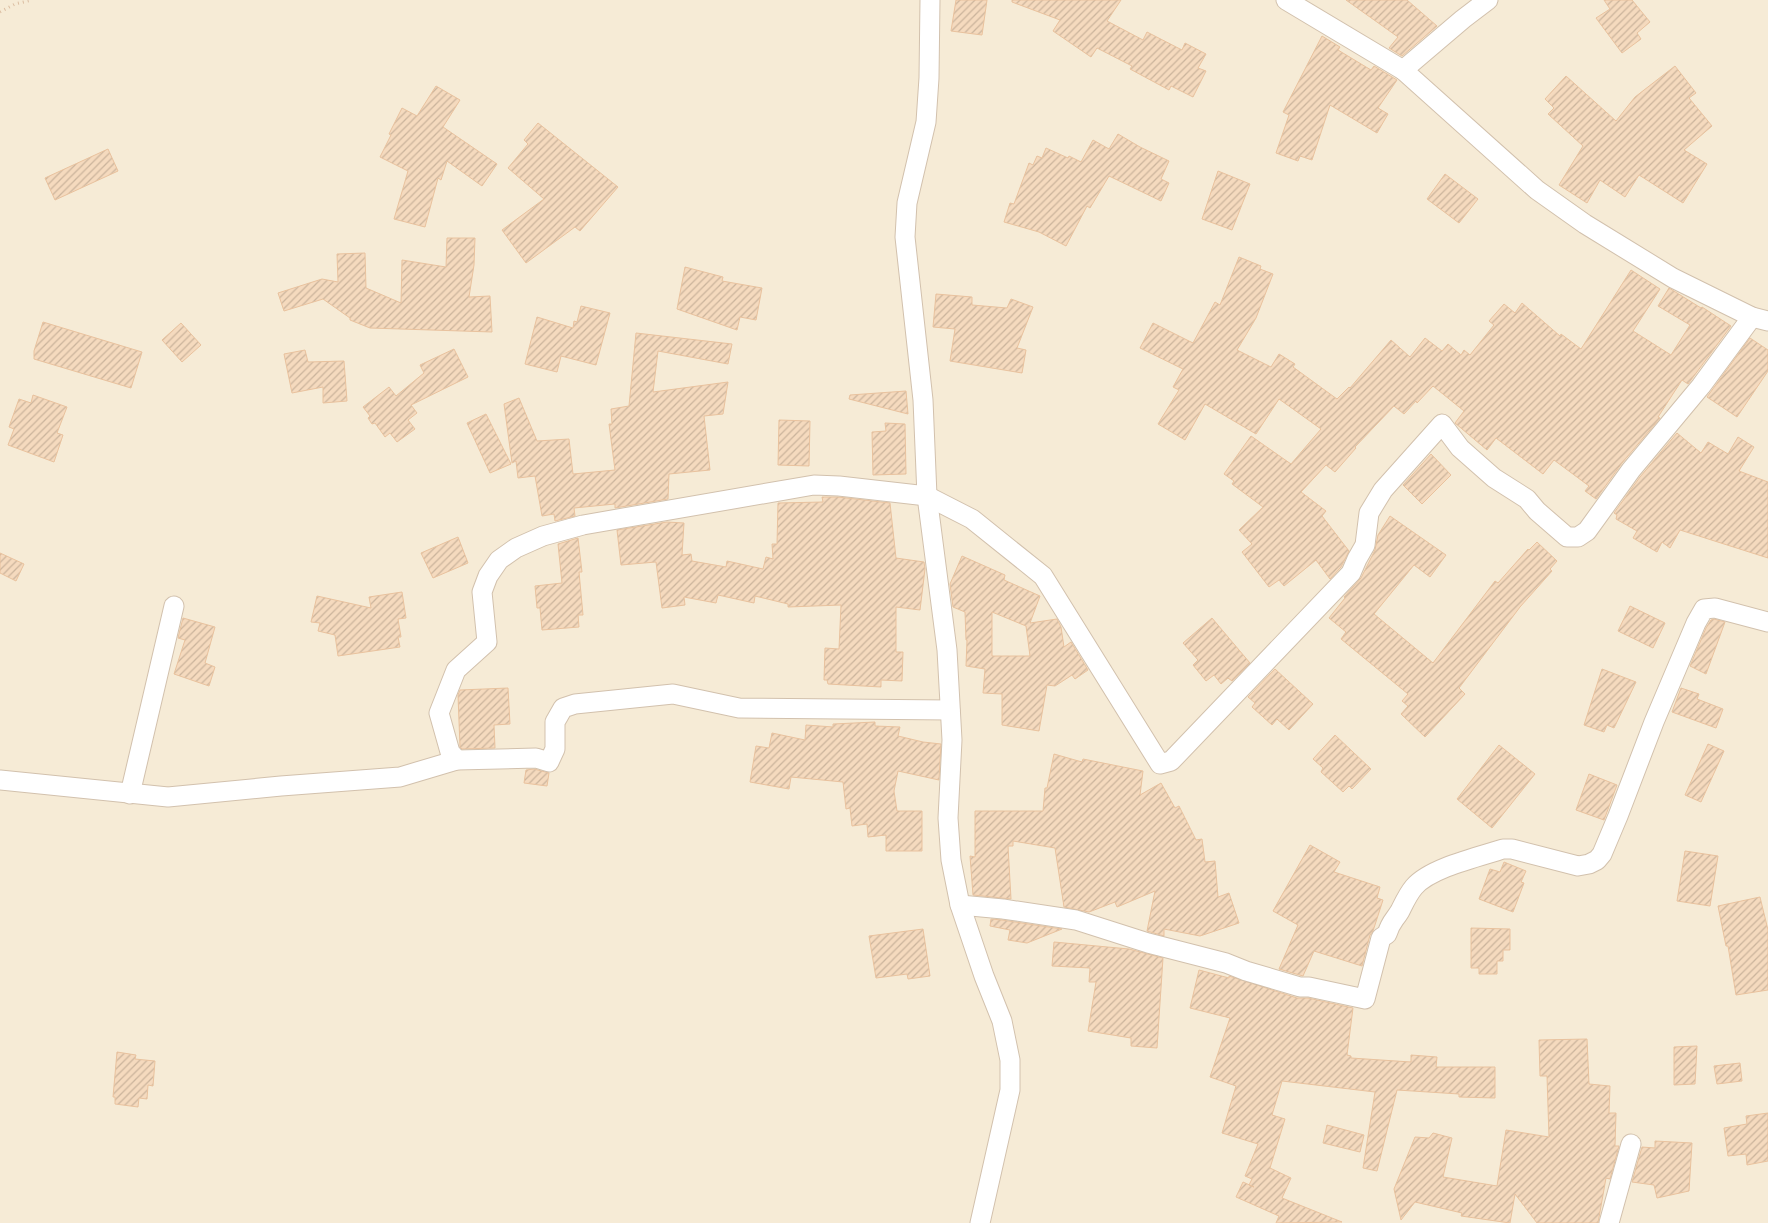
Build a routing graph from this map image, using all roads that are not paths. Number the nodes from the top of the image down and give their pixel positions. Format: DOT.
graph roads {
  1 [pos="930,0"];
  2 [pos="1488,0"];
  3 [pos="1296,2"];
  4 [pos="1403,70"];
  5 [pos="1760,319"];
  6 [pos="927,496"];
  7 [pos="174,606"];
  8 [pos="1768,622"];
  9 [pos="950,710"];
  10 [pos="457,760"];
  11 [pos="0,780"];
  12 [pos="130,794"];
  13 [pos="960,905"];
  14 [pos="1631,1144"];
  15 [pos="980,1223"];
  16 [pos="1609,1223"];
  1 -- 6 [label="street"];
  2 -- 4 [label="street"];
  3 -- 4 [label="street"];
  4 -- 5 [label="street"];
  5 -- 6 [label="street"];
  6 -- 9 [label="street"];
  6 -- 10 [label="street"];
  7 -- 12 [label="street"];
  8 -- 13 [label="street"];
  9 -- 10 [label="street"];
  9 -- 13 [label="street"];
  10 -- 12 [label="street"];
  11 -- 12 [label="street"];
  13 -- 15 [label="street"];
  14 -- 16 [label="street"];
}
